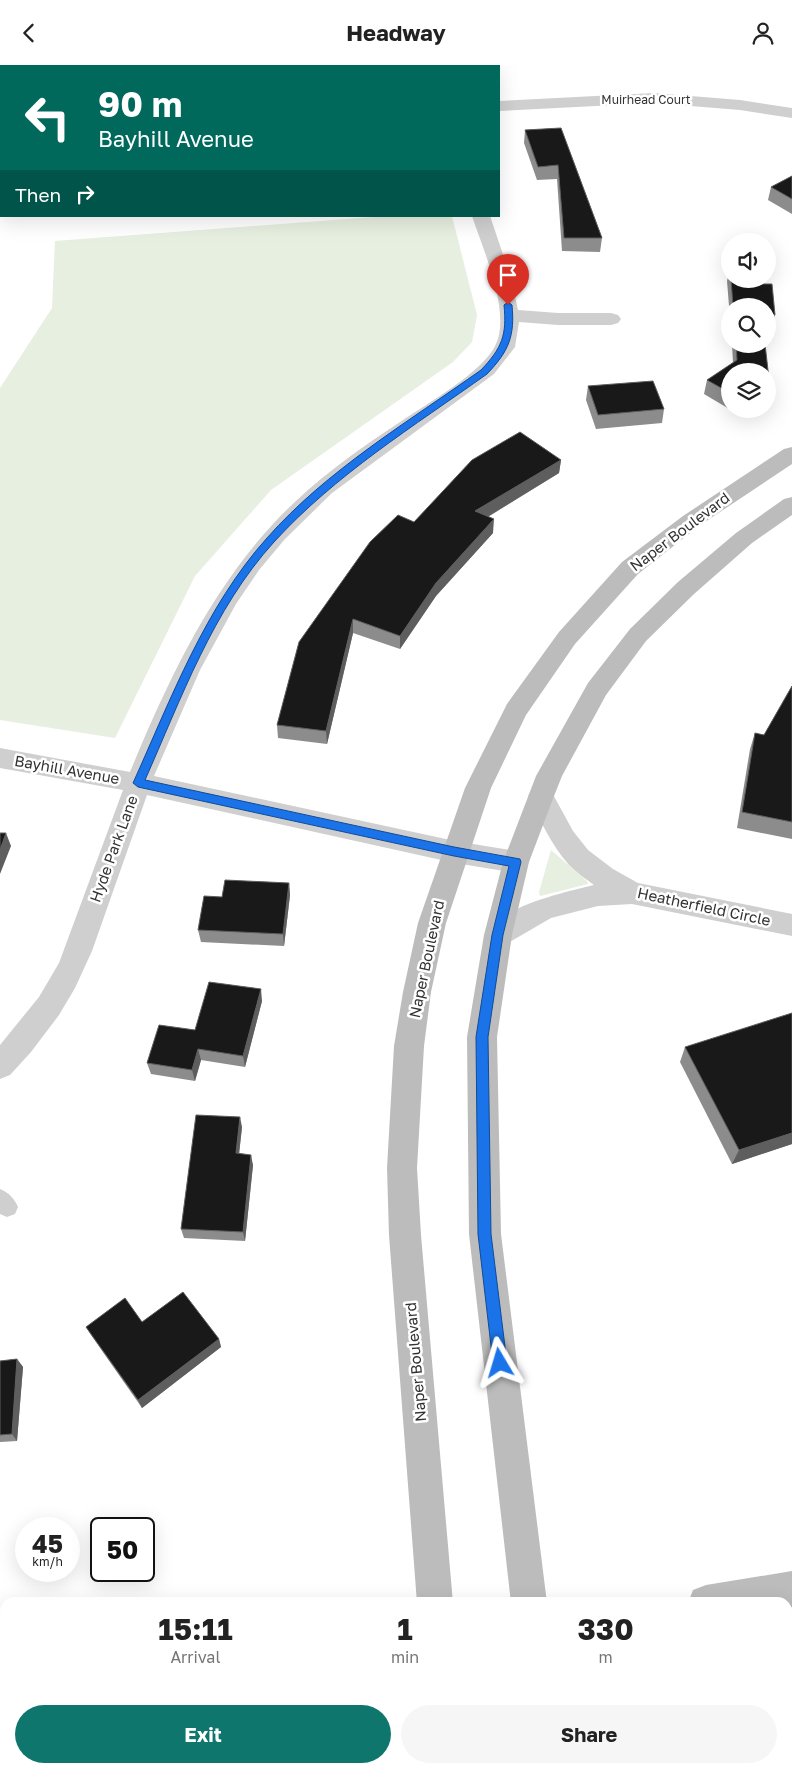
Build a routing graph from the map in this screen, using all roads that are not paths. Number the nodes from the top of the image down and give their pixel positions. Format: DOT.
graph roads {
  1 [pos="500,106"];
  2 [pos="792,113"];
  3 [pos="481,217"];
  4 [pos="509,315"];
  5 [pos="611,319"];
  6 [pos="792,454"];
  7 [pos="792,504"];
  8 [pos="0,758"];
  9 [pos="138,783"];
  10 [pos="541,796"];
  11 [pos="454,852"];
  12 [pos="516,862"];
  13 [pos="632,893"];
  14 [pos="792,925"];
  15 [pos="498,935"];
  16 [pos="0,1066"];
  17 [pos="792,1589"];
  18 [pos="435,1597"];
  19 [pos="528,1597"];
  20 [pos="743,1597"];
  1 -- 2 [label="street, Muirhead Court"];
  3 -- 4 [label="street, Hyde Park Lane"];
  4 -- 5 [label="street"];
  4 -- 9 [label="street, Hyde Park Lane"];
  6 -- 11 [label="main road, Naper Boulevard"];
  7 -- 10 [label="main road"];
  8 -- 9 [label="street, Bayhill Avenue"];
  9 -- 11 [label="street, Bayhill Avenue"];
  9 -- 16 [label="street, Hyde Park Lane"];
  10 -- 12 [label="main road"];
  10 -- 13 [label="street, Heatherfield Circle"];
  11 -- 12 [label="street, Bayhill Avenue"];
  11 -- 18 [label="main road, Naper Boulevard"];
  12 -- 15 [label="main road"];
  13 -- 14 [label="street, Heatherfield Circle"];
  13 -- 15 [label="street"];
  15 -- 19 [label="main road"];
  17 -- 20 [label="main road"];
}
